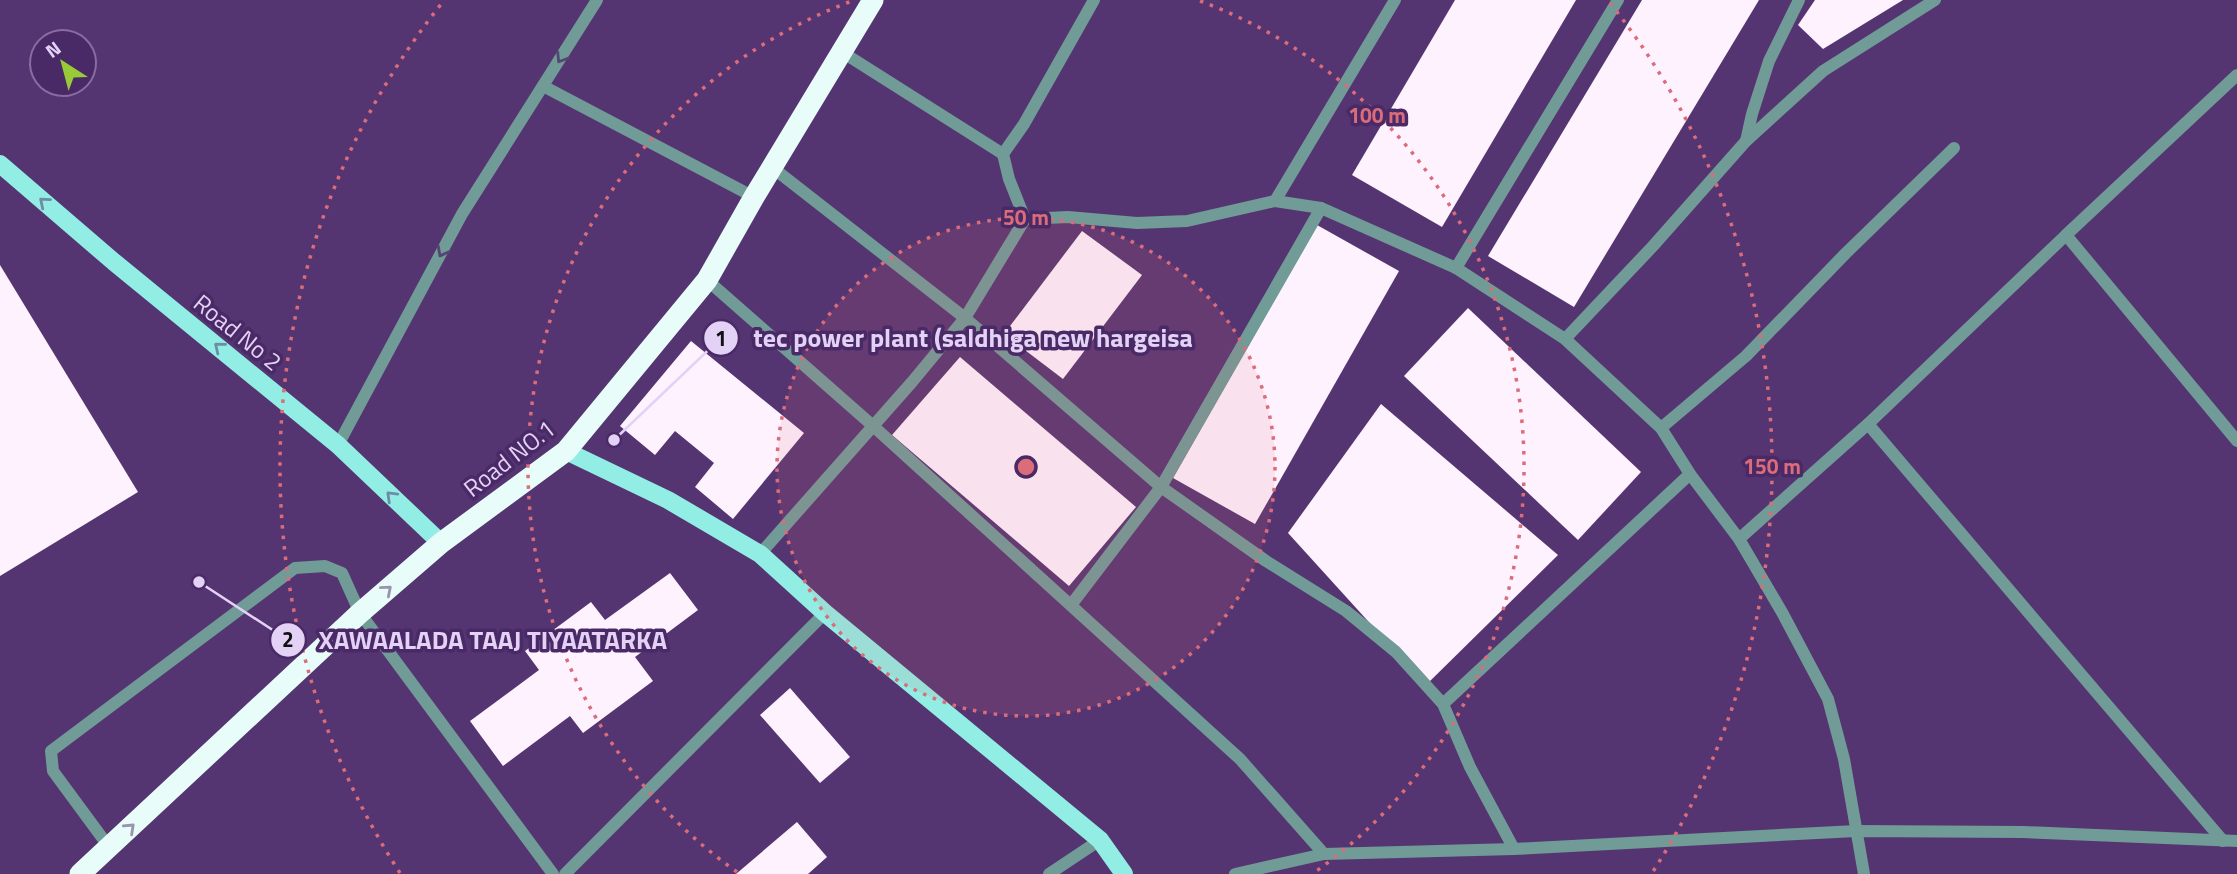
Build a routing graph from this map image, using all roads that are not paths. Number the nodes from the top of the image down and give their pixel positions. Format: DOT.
graph roads {
  1 [pos="597,0"];
  2 [pos="873,0"];
  3 [pos="1094,0"];
  4 [pos="1395,0"];
  5 [pos="1618,0"];
  6 [pos="1799,0"];
  7 [pos="1935,0"];
  8 [pos="842,52"];
  9 [pos="2237,75"];
  10 [pos="543,86"];
  11 [pos="1746,141"];
  12 [pos="1954,148"];
  13 [pos="1003,154"];
  14 [pos="773,168"];
  15 [pos="3,172"];
  16 [pos="754,197"];
  17 [pos="1275,201"];
  18 [pos="1321,208"];
  19 [pos="1025,219"];
  20 [pos="2066,235"];
  21 [pos="1456,268"];
  22 [pos="707,280"];
  23 [pos="965,318"];
  24 [pos="1565,339"];
  25 [pos="1868,424"];
  26 [pos="872,425"];
  27 [pos="1661,428"];
  28 [pos="2237,441"];
  29 [pos="338,445"];
  30 [pos="566,451"];
  31 [pos="1690,474"];
  32 [pos="1161,487"];
  33 [pos="1739,539"];
  34 [pos="440,543"];
  35 [pos="760,554"];
  36 [pos="1071,605"];
  37 [pos="360,613"];
  38 [pos="825,613"];
  39 [pos="1443,705"];
  40 [pos="1856,831"];
  41 [pos="1100,840"];
  42 [pos="2223,841"];
  43 [pos="2237,841"];
  44 [pos="109,847"];
  45 [pos="1514,849"];
  46 [pos="1324,854"];
  47 [pos="80,874"];
  48 [pos="553,874"];
  49 [pos="565,874"];
  50 [pos="1049,874"];
  51 [pos="1124,874"];
  52 [pos="1236,874"];
  53 [pos="1864,874"];
  1 -- 10 [label="street, one-way"];
  2 -- 8 [label="highway, Road NO.1"];
  3 -- 13 [label="street"];
  4 -- 17 [label="street"];
  5 -- 21 [label="street"];
  6 -- 11 [label="street"];
  7 -- 11 [label="street"];
  8 -- 13 [label="street"];
  8 -- 14 [label="highway, Road NO.1"];
  9 -- 20 [label="street"];
  10 -- 16 [label="street"];
  10 -- 29 [label="street, one-way"];
  11 -- 24 [label="street"];
  12 -- 27 [label="street"];
  13 -- 19 [label="street"];
  14 -- 16 [label="highway, Road NO.1"];
  14 -- 23 [label="street"];
  29 -- 15 [label="main road, Road No 2, one-way"];
  16 -- 22 [label="highway, Road NO.1"];
  17 -- 18 [label="street"];
  17 -- 19 [label="street"];
  18 -- 21 [label="street"];
  18 -- 32 [label="street"];
  19 -- 23 [label="street"];
  20 -- 25 [label="street"];
  20 -- 28 [label="street"];
  21 -- 24 [label="street"];
  22 -- 26 [label="street"];
  22 -- 30 [label="highway, Road NO.1"];
  23 -- 26 [label="street"];
  23 -- 32 [label="street"];
  24 -- 27 [label="street"];
  25 -- 33 [label="street"];
  25 -- 42 [label="street"];
  26 -- 35 [label="street"];
  26 -- 36 [label="street"];
  27 -- 31 [label="street"];
  34 -- 29 [label="main road, Road No 2, one-way"];
  30 -- 34 [label="highway, Road NO.1"];
  30 -- 35 [label="main road"];
  31 -- 33 [label="street"];
  31 -- 39 [label="street"];
  32 -- 36 [label="street"];
  32 -- 39 [label="street"];
  33 -- 40 [label="street"];
  37 -- 34 [label="highway, Road NO.1, one-way"];
  35 -- 38 [label="main road"];
  36 -- 46 [label="street"];
  44 -- 37 [label="highway, Road NO.1, one-way"];
  37 -- 44 [label="street"];
  37 -- 48 [label="street"];
  38 -- 41 [label="main road"];
  38 -- 49 [label="street"];
  39 -- 45 [label="street"];
  40 -- 42 [label="street"];
  40 -- 45 [label="street"];
  40 -- 53 [label="street"];
  41 -- 50 [label="street"];
  41 -- 51 [label="main road"];
  42 -- 43 [label="street"];
  44 -- 47 [label="highway, Road NO.1"];
  45 -- 46 [label="street"];
  46 -- 52 [label="street"];
}
